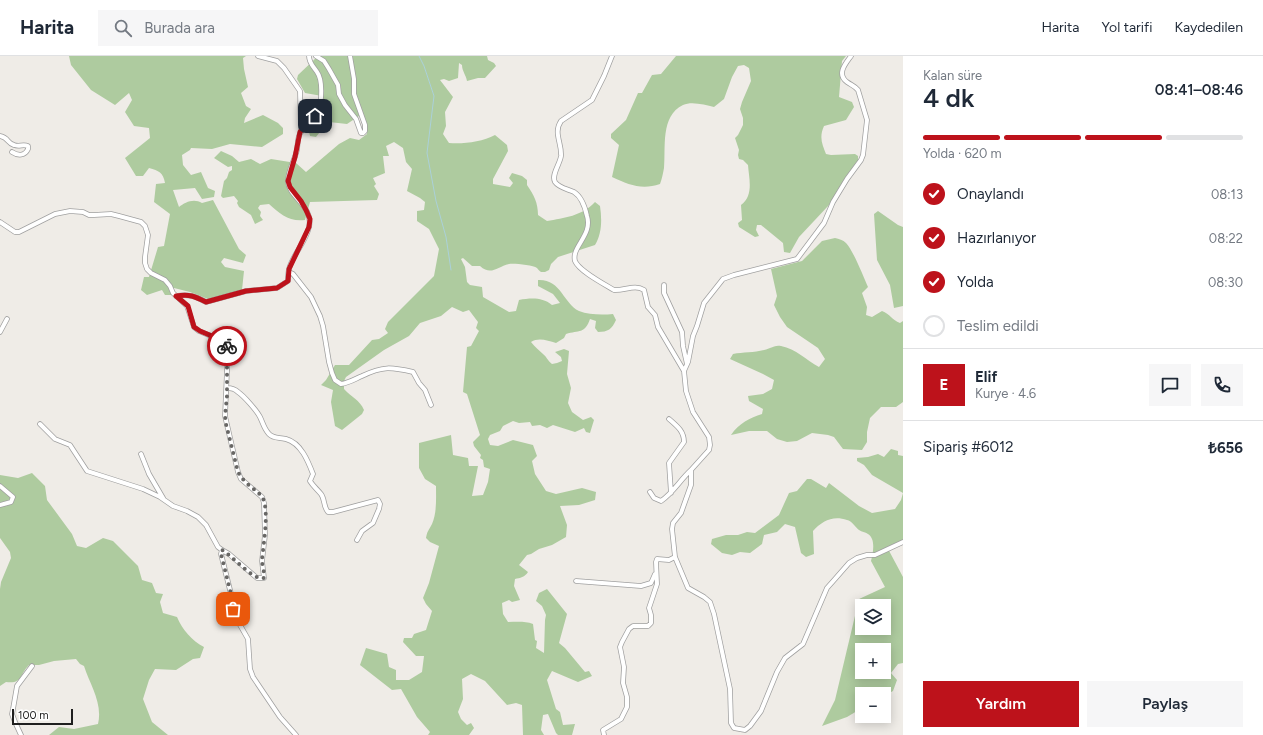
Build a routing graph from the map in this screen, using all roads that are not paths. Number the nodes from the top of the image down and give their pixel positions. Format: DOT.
graph roads {
  1 [pos="258,56"];
  2 [pos="309,56"];
  3 [pos="316,56"];
  4 [pos="350,56"];
  5 [pos="612,56"];
  6 [pos="851,56"];
  7 [pos="300,132"];
  8 [pos="0,136"];
  9 [pos="12,152"];
  10 [pos="0,222"];
  11 [pos="289,272"];
  12 [pos="664,285"];
  13 [pos="176,296"];
  14 [pos="6,319"];
  15 [pos="0,332"];
  16 [pos="687,364"];
  17 [pos="684,371"];
  18 [pos="227,388"];
  19 [pos="431,405"];
  20 [pos="669,419"];
  21 [pos="40,424"];
  22 [pos="141,454"];
  23 [pos="691,470"];
  24 [pos="0,486"];
  25 [pos="650,492"];
  26 [pos="671,493"];
  27 [pos="166,502"];
  28 [pos="0,506"];
  29 [pos="357,540"];
  30 [pos="903,542"];
  31 [pos="222,550"];
  32 [pos="675,557"];
  33 [pos="656,572"];
  34 [pos="576,580"];
  35 [pos="32,666"];
  36 [pos="21,735"];
  37 [pos="296,735"];
  38 [pos="604,735"];
  1 -- 7 [label="street"];
  2 -- 7 [label="street"];
  3 -- 4 [label="street"];
  5 -- 17 [label="street"];
  6 -- 16 [label="street"];
  7 -- 11 [label="street"];
  8 -- 9 [label="street"];
  10 -- 13 [label="street"];
  11 -- 13 [label="street"];
  11 -- 19 [label="street"];
  12 -- 16 [label="street"];
  13 -- 18 [label="street"];
  14 -- 15 [label="street"];
  16 -- 17 [label="street"];
  17 -- 23 [label="street"];
  18 -- 29 [label="street"];
  18 -- 31 [label="street"];
  20 -- 26 [label="street"];
  21 -- 27 [label="street"];
  22 -- 27 [label="street"];
  23 -- 26 [label="street"];
  23 -- 32 [label="street"];
  24 -- 28 [label="street"];
  25 -- 26 [label="street"];
  27 -- 31 [label="street"];
  30 -- 32 [label="street"];
  31 -- 37 [label="street"];
  32 -- 33 [label="street"];
  33 -- 34 [label="street"];
  33 -- 38 [label="street"];
  35 -- 36 [label="street"];
}
